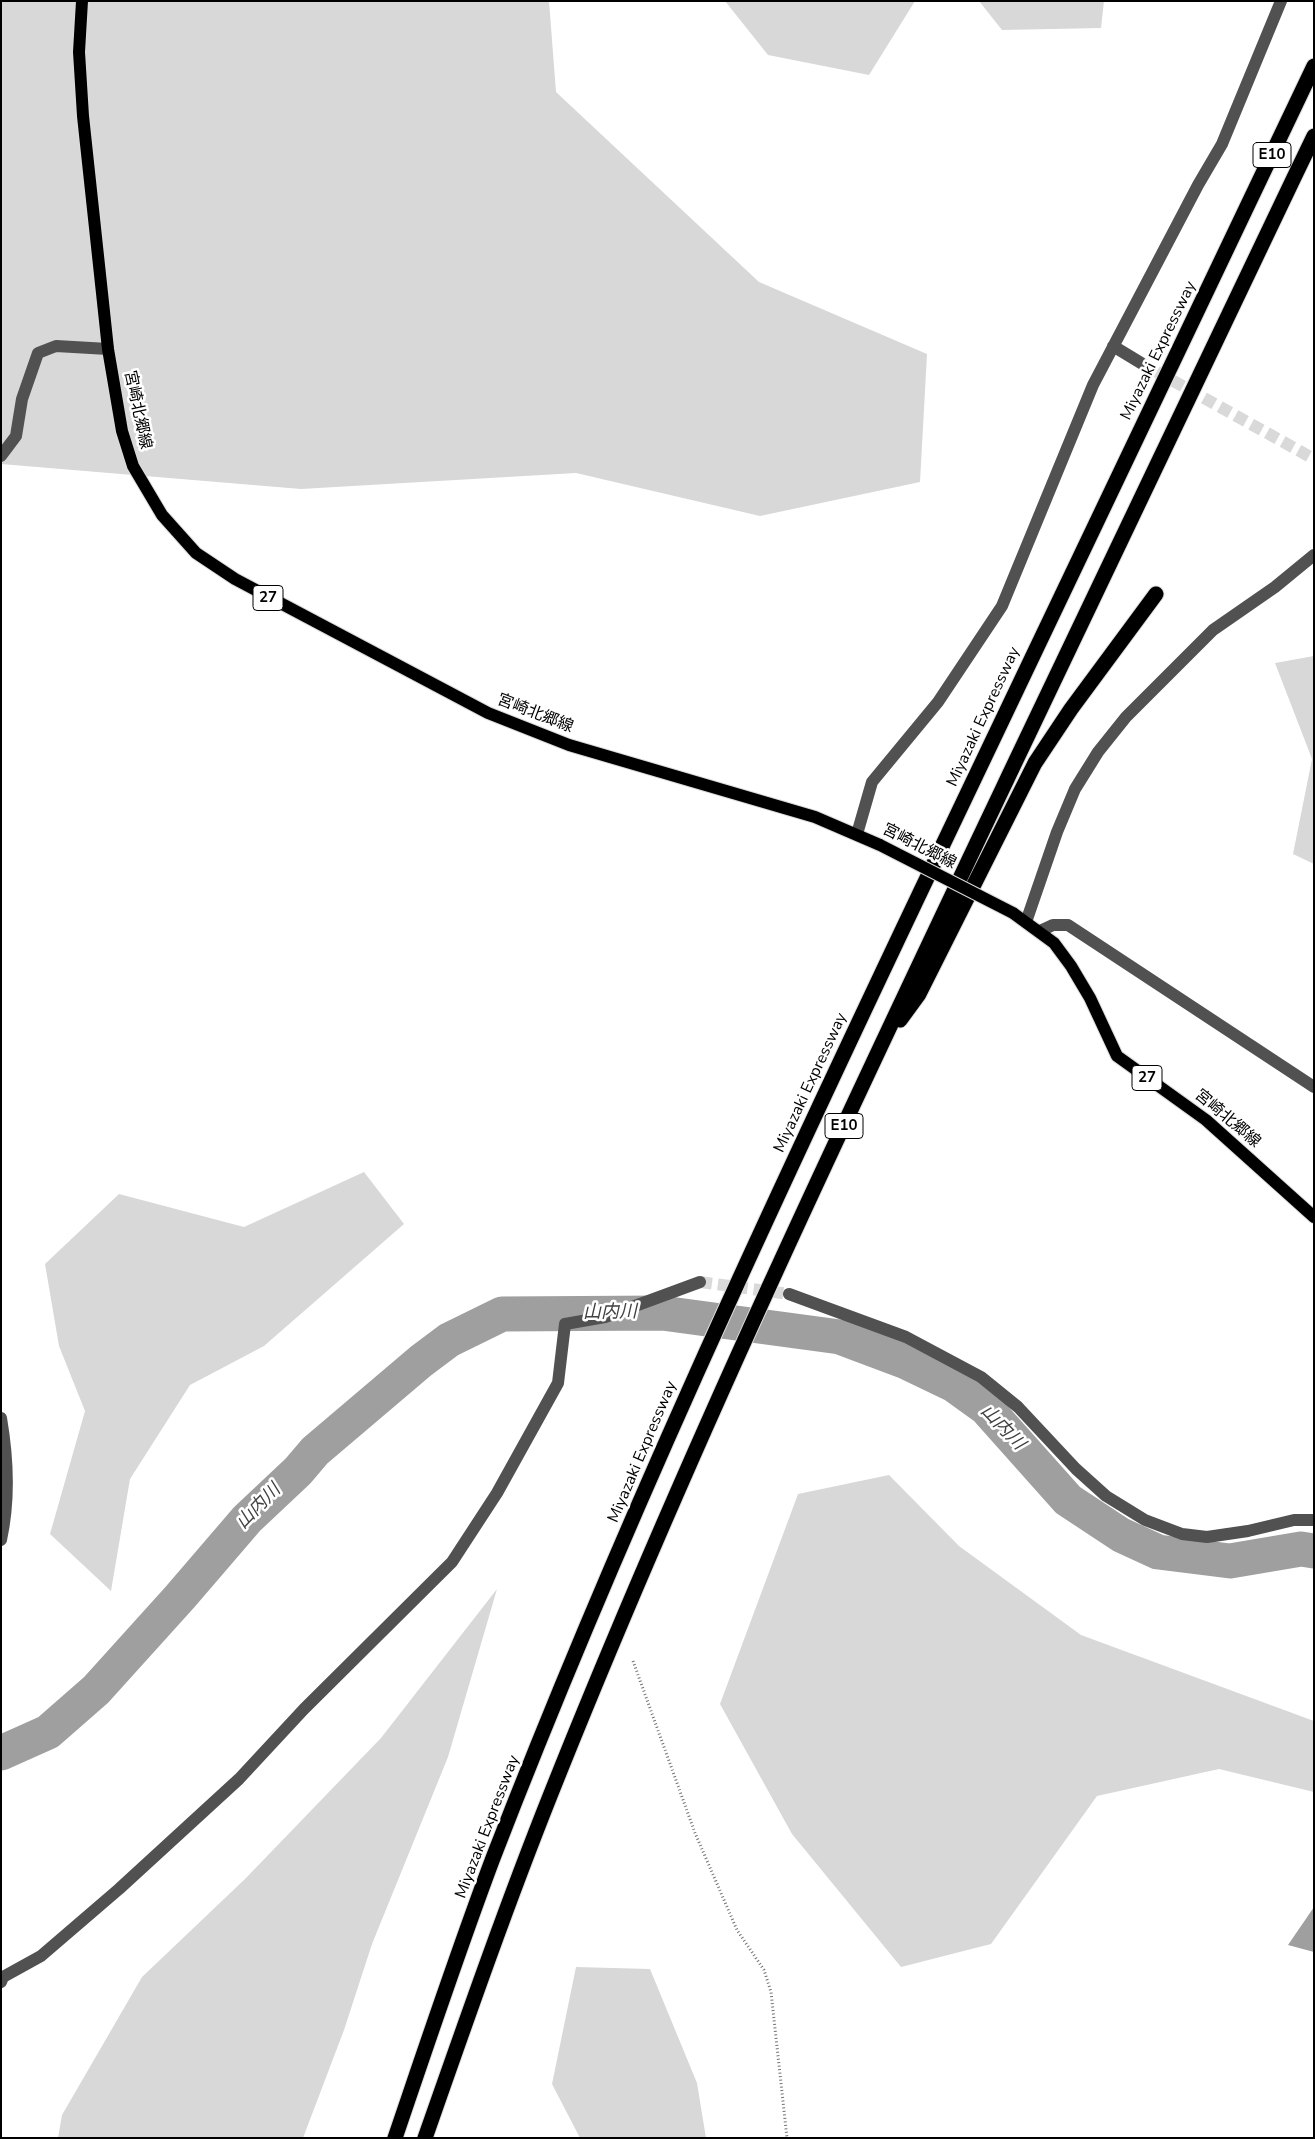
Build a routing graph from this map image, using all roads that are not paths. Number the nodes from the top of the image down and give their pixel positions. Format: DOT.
graph roads {
  1 [pos="82,1"];
  2 [pos="1281,1"];
  3 [pos="1314,66"];
  4 [pos="1314,136"];
  5 [pos="1114,346"];
  6 [pos="108,349"];
  7 [pos="1141,363"];
  8 [pos="1,456"];
  9 [pos="1314,556"];
  10 [pos="1156,594"];
  11 [pos="857,834"];
  12 [pos="1026,922"];
  13 [pos="1040,931"];
  14 [pos="880,1047"];
  15 [pos="1314,1086"];
  16 [pos="1314,1217"];
  17 [pos="700,1282"];
  18 [pos="790,1294"];
  19 [pos="1,1418"];
  20 [pos="1314,1520"];
  21 [pos="1,1540"];
  22 [pos="2,1978"];
  23 [pos="395,2138"];
  24 [pos="425,2138"];
  1 -- 6 [label="main road, 宮崎北郷線 / 27"];
  2 -- 5 [label="street"];
  3 -- 23 [label="highway, Miyazaki Expressway / E10"];
  4 -- 14 [label="highway, E10"];
  5 -- 7 [label="street"];
  5 -- 11 [label="street"];
  6 -- 8 [label="street"];
  6 -- 11 [label="main road, 宮崎北郷線 / 27"];
  9 -- 12 [label="street"];
  10 -- 14 [label="highway"];
  11 -- 12 [label="main road, 宮崎北郷線 / 27, bridge"];
  12 -- 13 [label="main road, 宮崎北郷線 / 27"];
  13 -- 15 [label="street"];
  13 -- 16 [label="main road, 宮崎北郷線 / 27"];
  14 -- 24 [label="highway, E10"];
  17 -- 22 [label="street"];
  18 -- 20 [label="street"];
  19 -- 21 [label="street"];
}
